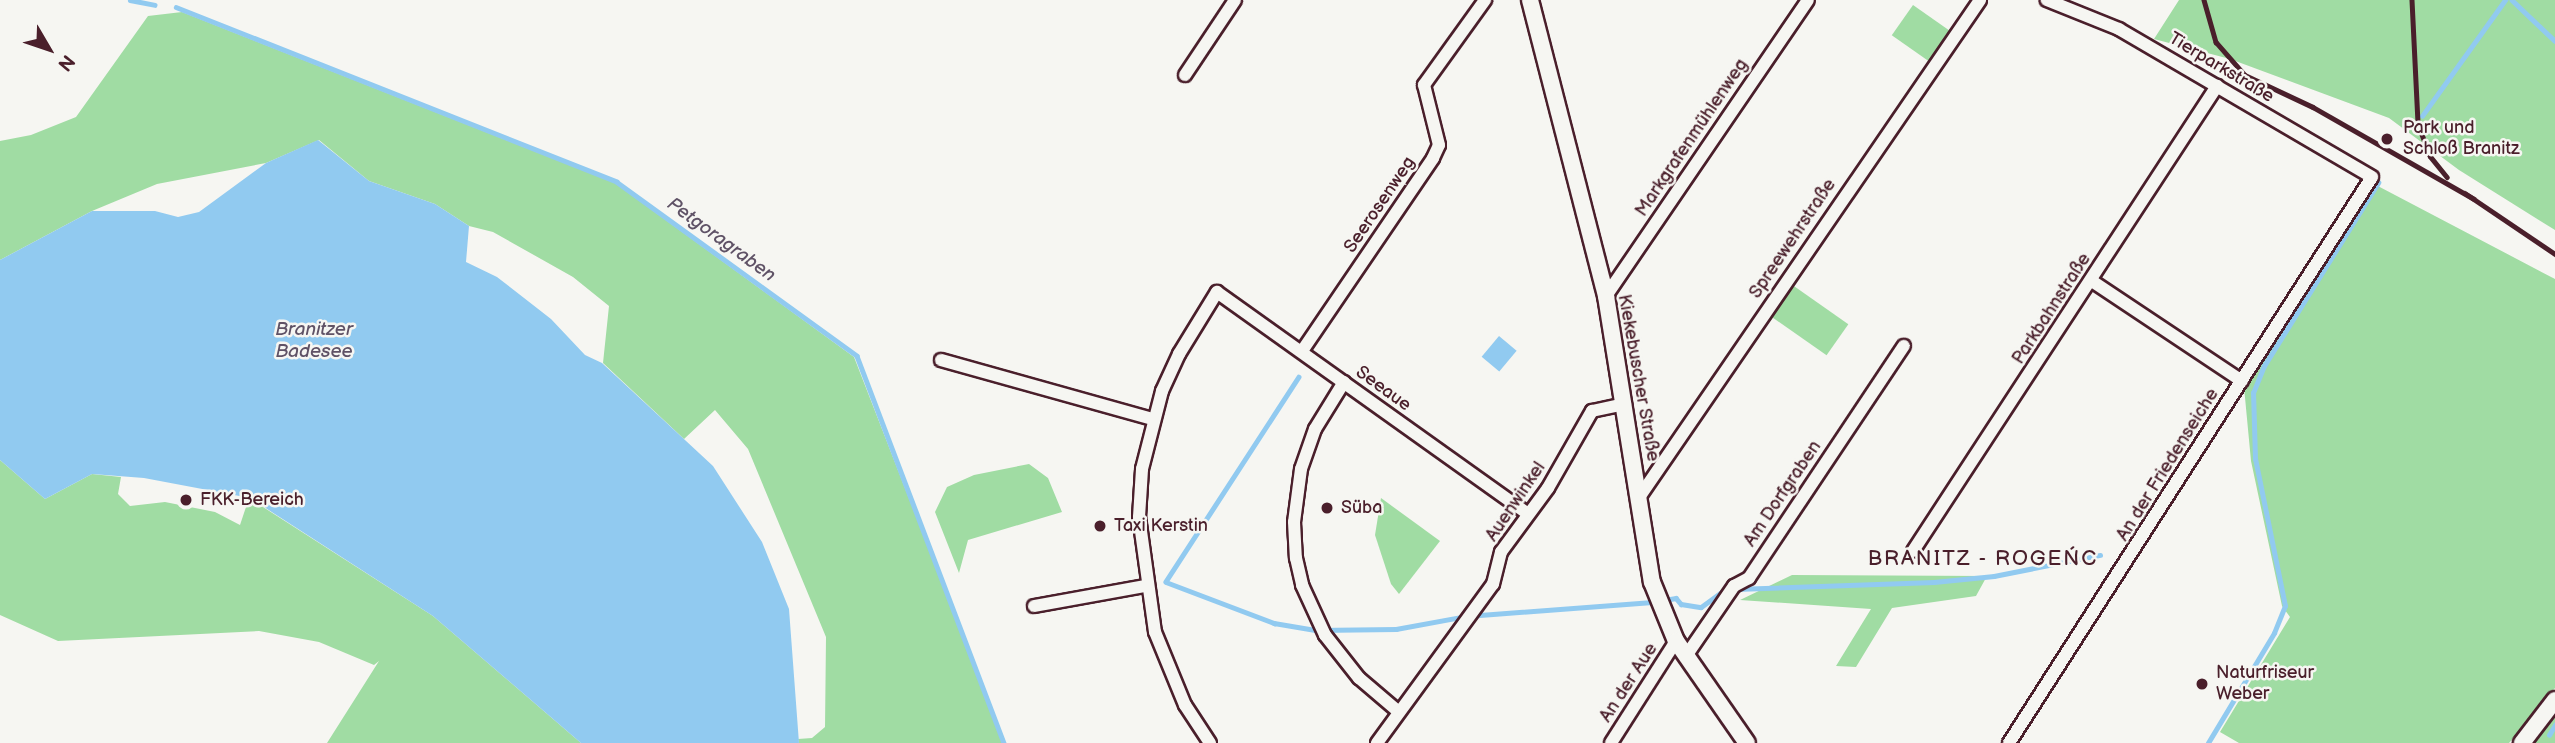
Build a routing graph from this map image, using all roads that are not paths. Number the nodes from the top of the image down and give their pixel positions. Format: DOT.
graph roads {
  1 [pos="1235,0"];
  2 [pos="1485,0"];
  3 [pos="1530,0"];
  4 [pos="1808,0"];
  5 [pos="1980,0"];
  6 [pos="2047,0"];
  7 [pos="1185,75"];
  8 [pos="2217,86"];
  9 [pos="2372,177"];
  10 [pos="2092,281"];
  11 [pos="1606,296"];
  12 [pos="1904,346"];
  13 [pos="1302,351"];
  14 [pos="941,360"];
  15 [pos="2242,381"];
  16 [pos="1344,382"];
  17 [pos="1625,404"];
  18 [pos="1153,419"];
  19 [pos="1638,499"];
  20 [pos="1528,514"];
  21 [pos="1913,551"];
  22 [pos="1145,586"];
  23 [pos="1034,606"];
  24 [pos="1676,641"];
  25 [pos="1686,656"];
  26 [pos="2555,700"];
  27 [pos="1399,712"];
  28 [pos="1204,741"];
  29 [pos="1377,743"];
  30 [pos="1611,743"];
  31 [pos="1747,743"];
  32 [pos="2009,743"];
  33 [pos="2522,743"];
  1 -- 7 [label="street"];
  2 -- 13 [label="street, Seerosenweg"];
  3 -- 11 [label="street, Kiekebuscher Straße"];
  4 -- 11 [label="street, Markgrafenmühlenweg"];
  5 -- 19 [label="street, Spreewehrstraße"];
  6 -- 8 [label="street, Tierparkstraße"];
  8 -- 9 [label="street, Tierparkstraße"];
  8 -- 10 [label="street, Parkbahnstraße"];
  9 -- 15 [label="street, An der Friedenseiche"];
  10 -- 15 [label="street, An der Friedenseiche"];
  10 -- 21 [label="street, Parkbahnstraße"];
  11 -- 17 [label="street, Kiekebuscher Straße"];
  12 -- 25 [label="street, Am Dorfgraben"];
  13 -- 16 [label="street, Seeaue"];
  13 -- 18 [label="street, Seeaue"];
  14 -- 18 [label="street"];
  15 -- 32 [label="street, An der Friedenseiche"];
  16 -- 20 [label="street, Seeaue"];
  16 -- 27 [label="street"];
  17 -- 19 [label="street, Kiekebuscher Straße"];
  17 -- 20 [label="street, Auenwinkel"];
  18 -- 22 [label="street"];
  19 -- 24 [label="street, Kiekebuscher Straße"];
  20 -- 27 [label="street, Auenwinkel"];
  22 -- 23 [label="street"];
  22 -- 28 [label="street"];
  24 -- 25 [label="street, Kiekebuscher Straße"];
  24 -- 30 [label="street, An der Aue"];
  25 -- 31 [label="street, Kiekebuscher Straße"];
  26 -- 33 [label="street"];
  27 -- 29 [label="street, Auenwinkel"];
}
